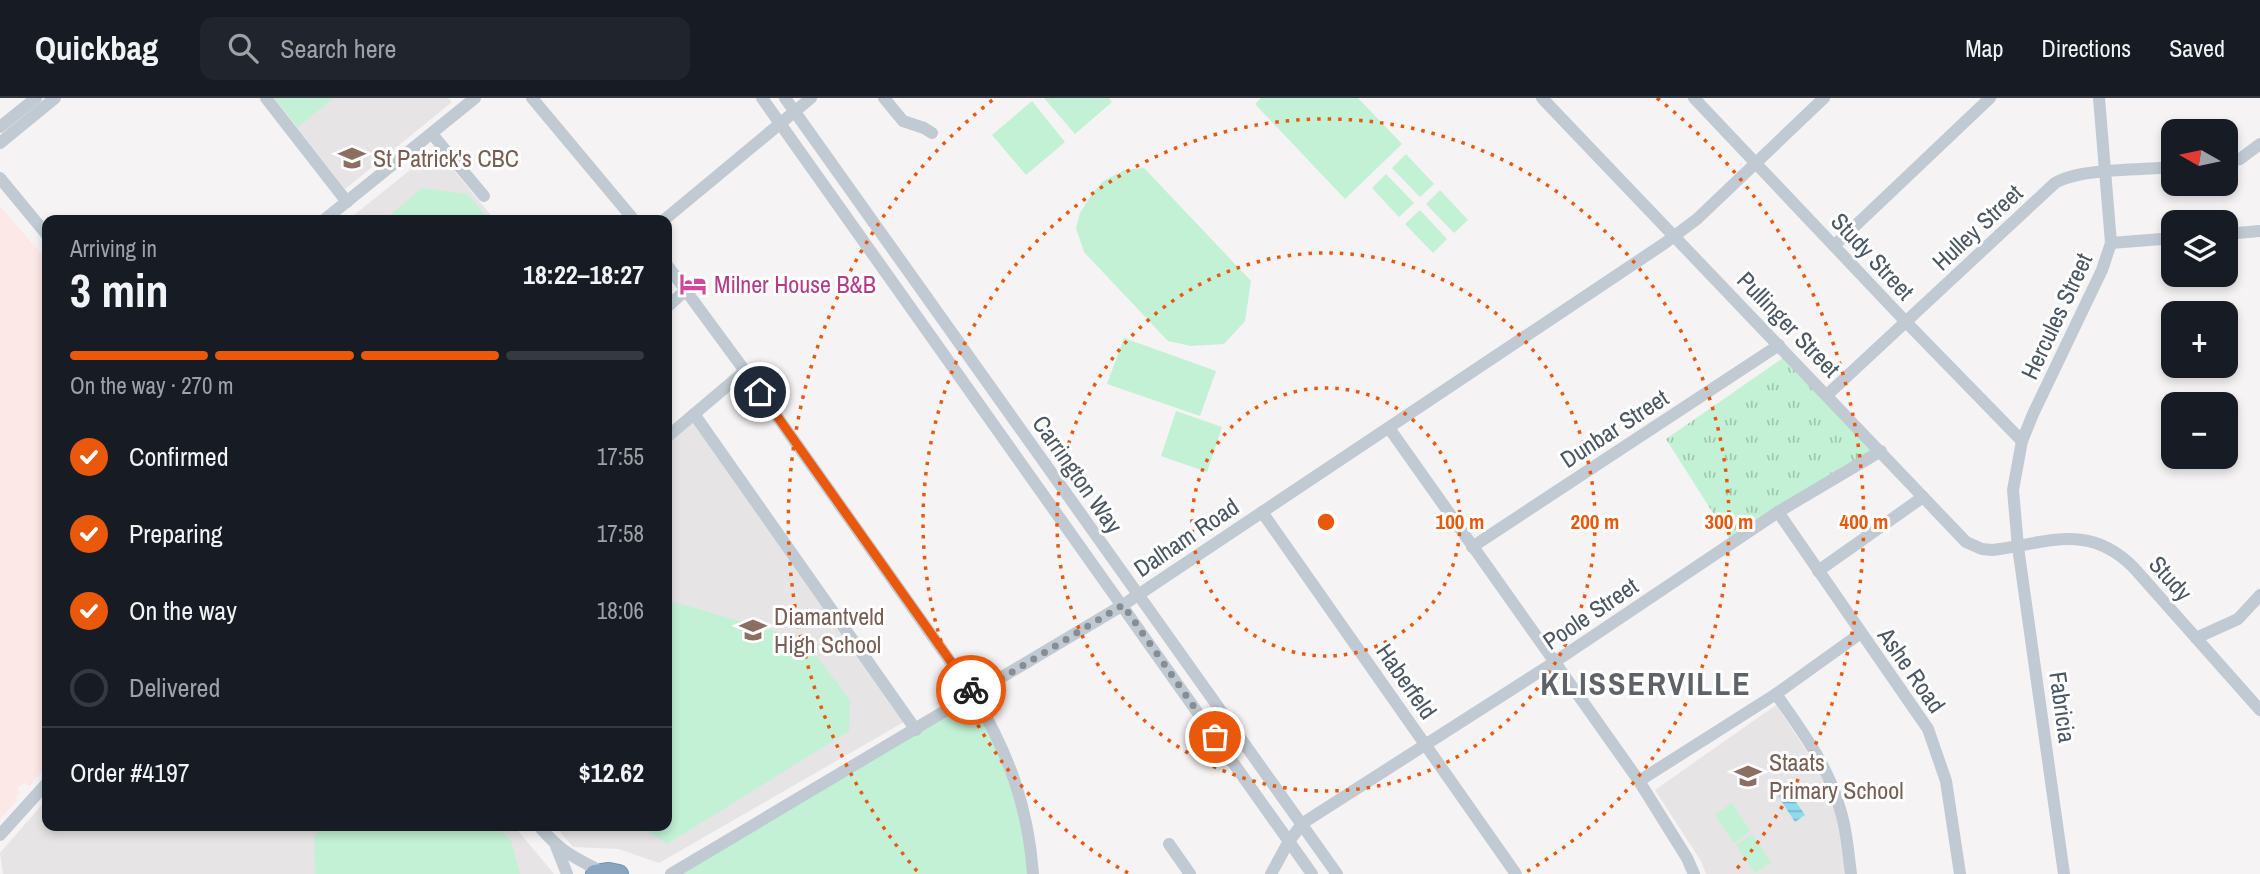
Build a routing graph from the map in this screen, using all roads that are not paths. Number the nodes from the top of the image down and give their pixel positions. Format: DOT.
graph roads {
  1 [pos="36,98"];
  2 [pos="55,98"];
  3 [pos="266,98"];
  4 [pos="475,98"];
  5 [pos="533,98"];
  6 [pos="762,98"];
  7 [pos="785,98"];
  8 [pos="811,98"];
  9 [pos="884,98"];
  10 [pos="1542,98"];
  11 [pos="1694,98"];
  12 [pos="1824,98"];
  13 [pos="1990,98"];
  14 [pos="2099,98"];
  15 [pos="794,112"];
  16 [pos="780,124"];
  17 [pos="0,127"];
  18 [pos="932,133"];
  19 [pos="432,134"];
  20 [pos="0,143"];
  21 [pos="2260,144"];
  22 [pos="2238,160"];
  23 [pos="1755,164"];
  24 [pos="2161,168"];
  25 [pos="2106,173"];
  26 [pos="0,178"];
  27 [pos="484,196"];
  28 [pos="347,202"];
  29 [pos="330,215"];
  30 [pos="630,215"];
  31 [pos="670,215"];
  32 [pos="42,229"];
  33 [pos="2260,231"];
  34 [pos="2238,233"];
  35 [pos="1675,237"];
  36 [pos="2161,239"];
  37 [pos="2111,243"];
  38 [pos="1835,245"];
  39 [pos="672,272"];
  40 [pos="685,291"];
  41 [pos="672,303"];
  42 [pos="1906,322"];
  43 [pos="1779,345"];
  44 [pos="745,371"];
  45 [pos="1827,395"];
  46 [pos="694,414"];
  47 [pos="1389,428"];
  48 [pos="672,433"];
  49 [pos="2022,440"];
  50 [pos="1881,451"];
  51 [pos="1923,497"];
  52 [pos="1262,512"];
  53 [pos="1777,512"];
  54 [pos="1472,547"];
  55 [pos="2018,547"];
  56 [pos="1818,571"];
  57 [pos="1139,594"];
  58 [pos="2260,595"];
  59 [pos="1123,605"];
  60 [pos="2260,606"];
  61 [pos="2246,612"];
  62 [pos="1861,634"];
  63 [pos="2196,638"];
  64 [pos="1553,663"];
  65 [pos="1776,694"];
  66 [pos="974,695"];
  67 [pos="2260,710"];
  68 [pos="916,730"];
  69 [pos="1427,745"];
  70 [pos="1639,781"];
  71 [pos="42,789"];
  72 [pos="1303,823"];
  73 [pos="543,831"];
  74 [pos="0,835"];
  75 [pos="1289,841"];
  76 [pos="1169,844"];
  77 [pos="556,846"];
  78 [pos="605,873"];
  79 [pos="567,874"];
  80 [pos="671,874"];
  81 [pos="1033,874"];
  82 [pos="1190,874"];
  83 [pos="1271,874"];
  84 [pos="1312,874"];
  85 [pos="1337,874"];
  86 [pos="1516,874"];
  87 [pos="1693,874"];
  88 [pos="1852,874"];
  89 [pos="1960,874"];
  90 [pos="2064,874"];
  1 -- 17 [label="street"];
  2 -- 20 [label="street"];
  3 -- 28 [label="street"];
  4 -- 19 [label="street"];
  5 -- 30 [label="street"];
  6 -- 16 [label="street, Carrington Way"];
  7 -- 15 [label="street, Carrington Way"];
  8 -- 15 [label="street"];
  9 -- 18 [label="street"];
  10 -- 35 [label="street, Pullinger Street"];
  11 -- 23 [label="street, Study Street"];
  12 -- 23 [label="street, Dalham Road"];
  13 -- 38 [label="street"];
  14 -- 25 [label="street, Hercules Street"];
  15 -- 16 [label="street"];
  15 -- 57 [label="street, Carrington Way"];
  16 -- 31 [label="street"];
  16 -- 59 [label="street, Carrington Way"];
  19 -- 27 [label="street"];
  19 -- 28 [label="street"];
  21 -- 22 [label="street"];
  23 -- 35 [label="street, Dalham Road"];
  23 -- 38 [label="street, Study Street"];
  24 -- 25 [label="street, Hulley Street"];
  25 -- 37 [label="street, Hercules Street"];
  25 -- 42 [label="street, Hulley Street"];
  26 -- 32 [label="street"];
  28 -- 29 [label="street"];
  33 -- 34 [label="street"];
  35 -- 43 [label="street, Pullinger Street"];
  35 -- 47 [label="street, Dalham Road"];
  36 -- 37 [label="street"];
  37 -- 49 [label="street, Hercules Street"];
  38 -- 42 [label="street, Study Street"];
  39 -- 40 [label="street"];
  40 -- 41 [label="street"];
  40 -- 44 [label="street"];
  42 -- 45 [label="street, Hulley Street"];
  42 -- 49 [label="street, Study Street"];
  43 -- 45 [label="street, Pullinger Street"];
  43 -- 54 [label="street, Dunbar Street"];
  44 -- 46 [label="street"];
  44 -- 66 [label="street"];
  45 -- 50 [label="street, Pullinger Street"];
  46 -- 48 [label="street"];
  46 -- 68 [label="street"];
  47 -- 52 [label="street, Dalham Road"];
  47 -- 54 [label="street"];
  49 -- 55 [label="street, Hercules Street"];
  50 -- 51 [label="street, Pullinger Street"];
  50 -- 53 [label="street, Poole Street"];
  51 -- 55 [label="street, Pullinger Street"];
  51 -- 56 [label="street"];
  52 -- 57 [label="street, Dalham Road"];
  52 -- 69 [label="street, Haberfeld"];
  53 -- 56 [label="street, Ashe Road"];
  53 -- 64 [label="street, Poole Street"];
  54 -- 64 [label="street"];
  55 -- 63 [label="street, Study"];
  55 -- 90 [label="street, Fabricia"];
  56 -- 62 [label="street, Ashe Road"];
  57 -- 59 [label="street, Dalham Road"];
  57 -- 72 [label="street, Carrington Way"];
  58 -- 61 [label="street"];
  59 -- 66 [label="street, Dalham Road"];
  59 -- 75 [label="street, Carrington Way"];
  60 -- 61 [label="street"];
  61 -- 63 [label="street"];
  62 -- 65 [label="street"];
  62 -- 89 [label="street, Ashe Road"];
  63 -- 67 [label="street, Study"];
  64 -- 69 [label="street, Poole Street"];
  64 -- 70 [label="street"];
  65 -- 70 [label="street"];
  65 -- 88 [label="street"];
  66 -- 68 [label="street, Dalham Road"];
  66 -- 81 [label="street"];
  68 -- 80 [label="street, Dalham Road"];
  69 -- 72 [label="street, Poole Street"];
  69 -- 86 [label="street, Haberfeld"];
  70 -- 87 [label="street"];
  71 -- 74 [label="street"];
  72 -- 75 [label="street, Poole Street"];
  72 -- 85 [label="street, Carrington Way"];
  73 -- 77 [label="street"];
  75 -- 83 [label="street, Poole Street"];
  75 -- 84 [label="street, Carrington Way"];
  76 -- 82 [label="street"];
  77 -- 78 [label="street"];
  77 -- 79 [label="street"];
}
